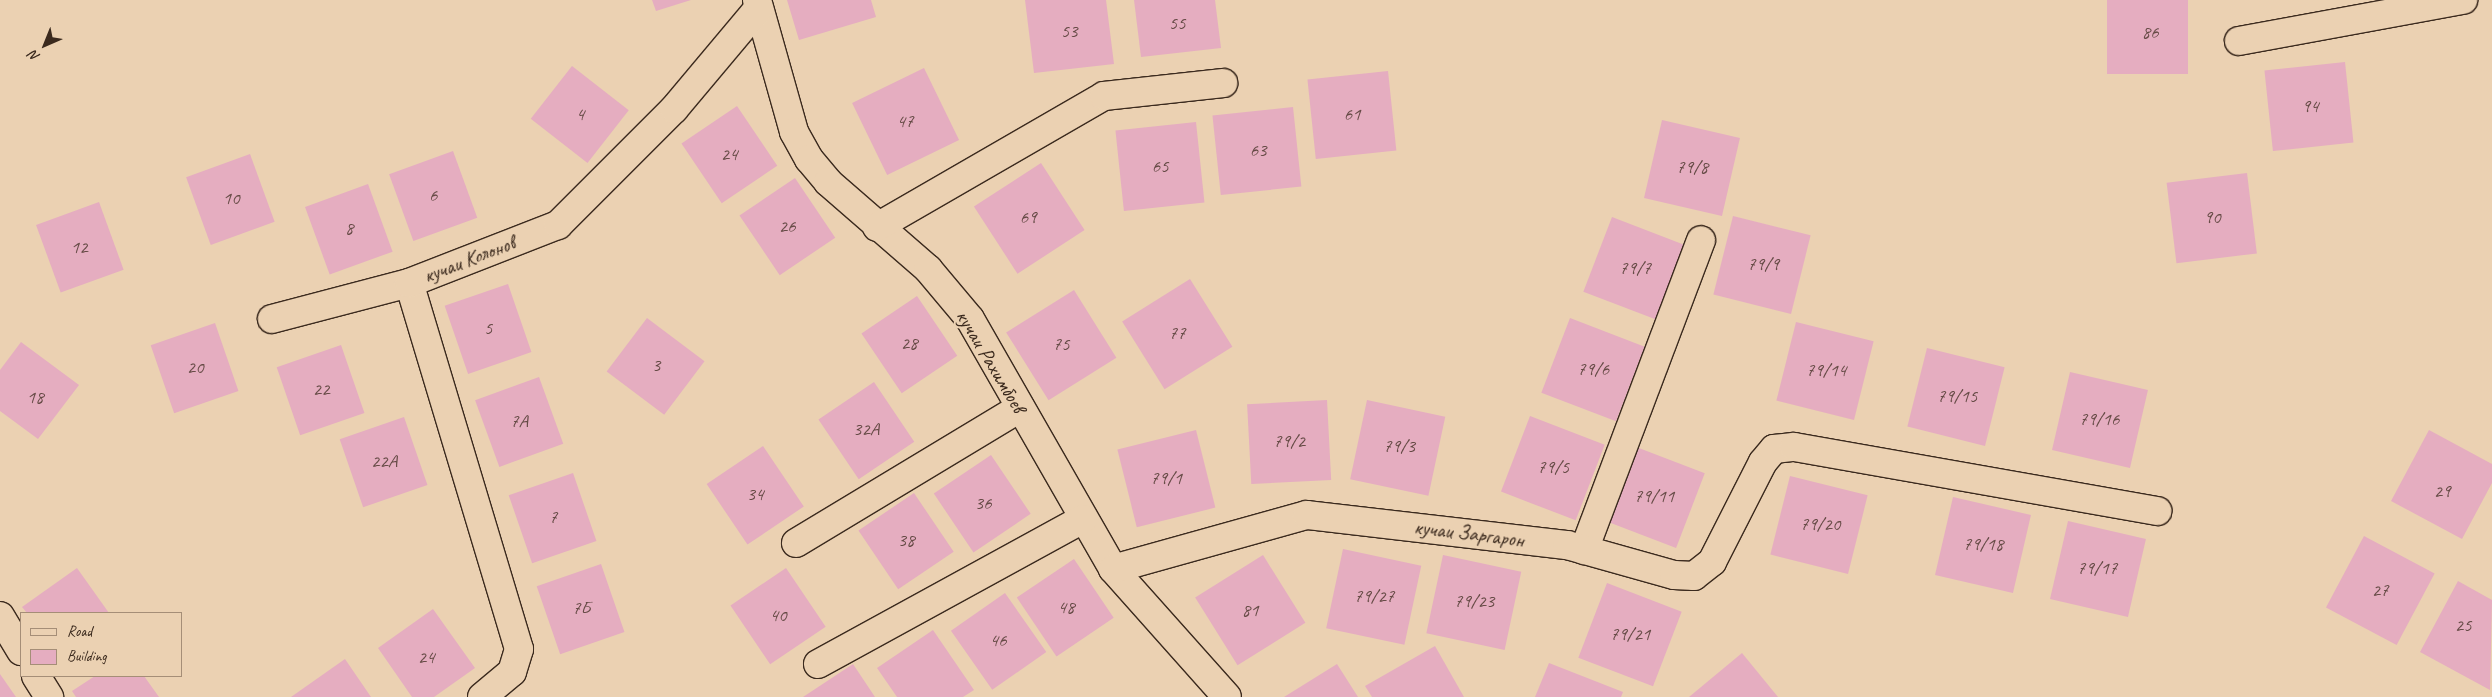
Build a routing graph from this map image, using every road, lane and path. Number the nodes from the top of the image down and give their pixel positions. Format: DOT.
graph roads {
  1 [pos="2463,0"];
  2 [pos="757,4"];
  3 [pos="2239,41"];
  4 [pos="1223,83"];
  5 [pos="877,227"];
  6 [pos="1701,240"];
  7 [pos="408,283"];
  8 [pos="272,319"];
  9 [pos="1020,408"];
  10 [pos="2157,511"];
  11 [pos="1083,519"];
  12 [pos="796,543"];
  13 [pos="1584,550"];
  14 [pos="1113,569"];
  15 [pos="0,616"];
  16 [pos="20,649"];
  17 [pos="818,664"];
  18 [pos="37,677"];
  19 [pos="49,697"];
  20 [pos="482,697"];
  21 [pos="1227,697"];
  1 -- 3 [label="street"];
  2 -- 5 [label="street, кучаи Рахимбоев"];
  2 -- 7 [label="street, кучаи Колонов"];
  4 -- 5 [label="street"];
  5 -- 9 [label="street, кучаи Рахимбоев"];
  6 -- 13 [label="street"];
  7 -- 8 [label="street"];
  7 -- 20 [label="street, кучаи Колонов"];
  9 -- 11 [label="street, кучаи Рахимбоев"];
  9 -- 12 [label="street"];
  10 -- 13 [label="street, кучаи Заргарон"];
  11 -- 14 [label="street, кучаи Рахимбоев"];
  11 -- 17 [label="street"];
  13 -- 14 [label="street, кучаи Заргарон"];
  14 -- 21 [label="street, кучаи Рахимбоев"];
  15 -- 16 [label="street"];
  18 -- 19 [label="street"];
}
